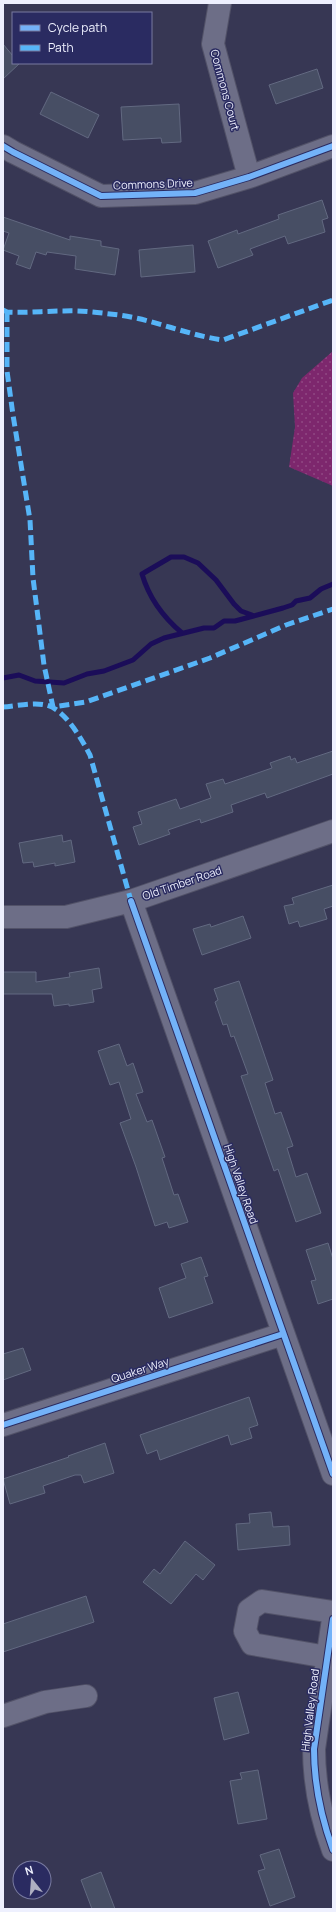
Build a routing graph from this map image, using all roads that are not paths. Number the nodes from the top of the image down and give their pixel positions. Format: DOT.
graph roads {
  1 [pos="220,3"];
  2 [pos="3,146"];
  3 [pos="333,146"];
  4 [pos="249,177"];
  5 [pos="333,831"];
  6 [pos="131,901"];
  7 [pos="3,917"];
  8 [pos="283,1334"];
  9 [pos="3,1425"];
  10 [pos="333,1474"];
  11 [pos="333,1612"];
  12 [pos="333,1619"];
  13 [pos="328,1657"];
  14 [pos="86,1696"];
  15 [pos="3,1716"];
  16 [pos="333,1850"];
  1 -- 4 [label="street, Commons Court"];
  2 -- 4 [label="street, Commons Drive"];
  3 -- 4 [label="street, Commons Drive"];
  5 -- 6 [label="street, Old Timber Road"];
  6 -- 7 [label="street, Old Timber Road"];
  6 -- 8 [label="street, High Valley Road"];
  8 -- 9 [label="street, Quaker Way"];
  8 -- 10 [label="street, High Valley Road"];
  11 -- 13 [label="street, High Valley Road"];
  12 -- 13 [label="street, High Valley Road"];
  13 -- 16 [label="street, High Valley Road"];
  14 -- 15 [label="street"];
}
